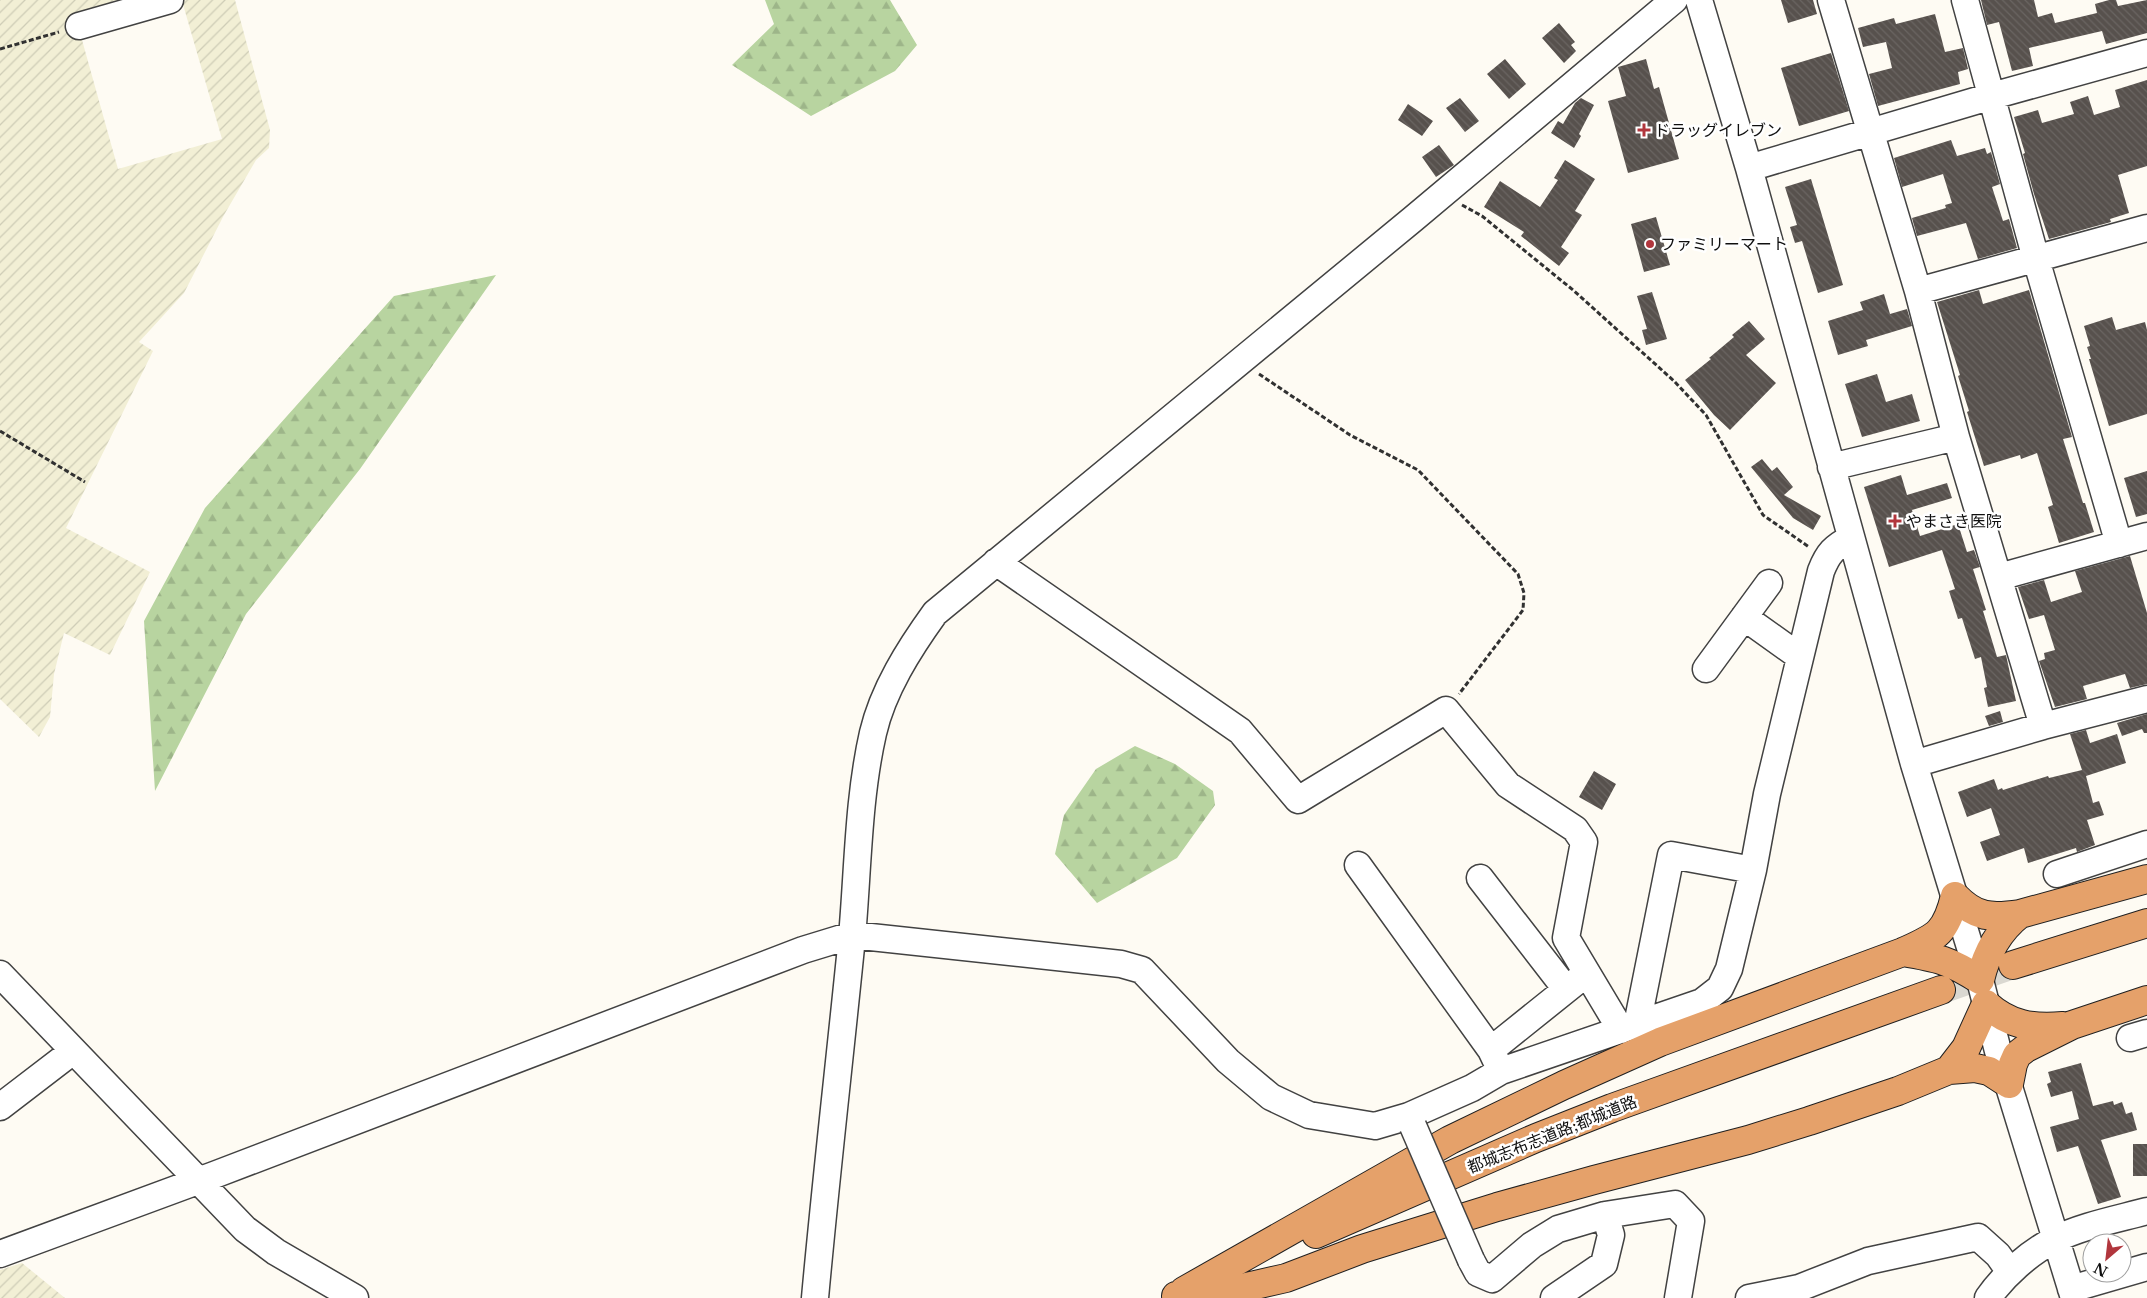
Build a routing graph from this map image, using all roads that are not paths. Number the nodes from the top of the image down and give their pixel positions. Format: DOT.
graph roads {
  1 [pos="170,0"];
  2 [pos="1674,0"];
  3 [pos="1699,0"];
  4 [pos="1832,0"];
  5 [pos="1965,0"];
  6 [pos="129,6"];
  7 [pos="79,26"];
  8 [pos="2147,53"];
  9 [pos="1992,96"];
  10 [pos="1870,131"];
  11 [pos="1750,168"];
  12 [pos="2147,228"];
  13 [pos="2036,259"];
  14 [pos="1918,291"];
  15 [pos="1956,437"];
  16 [pos="1831,467"];
  17 [pos="2147,536"];
  18 [pos="1851,538"];
  19 [pos="2119,544"];
  20 [pos="996,562"];
  21 [pos="1999,577"];
  22 [pos="1769,583"];
  23 [pos="1744,617"];
  24 [pos="1800,657"];
  25 [pos="1706,669"];
  26 [pos="2147,699"];
  27 [pos="2043,726"];
  28 [pos="1914,764"];
  29 [pos="2147,844"];
  30 [pos="1358,865"];
  31 [pos="1753,870"];
  32 [pos="2056,874"];
  33 [pos="1480,878"];
  34 [pos="2147,879"];
  35 [pos="1955,896"];
  36 [pos="2020,914"];
  37 [pos="2147,923"];
  38 [pos="852,935"];
  39 [pos="1903,952"];
  40 [pos="2013,965"];
  41 [pos="1587,973"];
  42 [pos="0,974"];
  43 [pos="1566,989"];
  44 [pos="1941,990"];
  45 [pos="1983,992"];
  46 [pos="2147,1000"];
  47 [pos="2072,1025"];
  48 [pos="1629,1027"];
  49 [pos="73,1051"];
  50 [pos="1496,1060"];
  51 [pos="1949,1070"];
  52 [pos="2009,1084"];
  53 [pos="0,1107"];
  54 [pos="1411,1121"];
  55 [pos="199,1181"];
  56 [pos="2147,1211"];
  57 [pos="1605,1215"];
  58 [pos="2055,1240"];
  59 [pos="0,1254"];
  60 [pos="2147,1267"];
  61 [pos="2010,1272"];
  62 [pos="2073,1294"];
  63 [pos="1173,1297"];
  64 [pos="355,1298"];
  65 [pos="815,1298"];
  66 [pos="1554,1298"];
  67 [pos="1678,1298"];
  68 [pos="1749,1298"];
  69 [pos="1988,1298"];
  1 -- 6 [label="street"];
  2 -- 20 [label="street"];
  3 -- 11 [label="street"];
  4 -- 10 [label="street"];
  5 -- 9 [label="street"];
  6 -- 7 [label="street"];
  8 -- 9 [label="street"];
  9 -- 10 [label="street"];
  9 -- 13 [label="street"];
  10 -- 11 [label="street"];
  10 -- 14 [label="street"];
  11 -- 16 [label="street"];
  12 -- 13 [label="street"];
  13 -- 14 [label="street"];
  13 -- 19 [label="street"];
  14 -- 15 [label="street"];
  15 -- 16 [label="street"];
  15 -- 21 [label="street"];
  16 -- 18 [label="street"];
  17 -- 19 [label="street"];
  18 -- 24 [label="street"];
  18 -- 28 [label="street"];
  19 -- 21 [label="street"];
  20 -- 38 [label="street"];
  20 -- 41 [label="street"];
  21 -- 27 [label="street"];
  22 -- 23 [label="street"];
  23 -- 24 [label="street"];
  23 -- 25 [label="street"];
  24 -- 31 [label="street"];
  26 -- 27 [label="street"];
  27 -- 28 [label="street"];
  28 -- 35 [label="street"];
  29 -- 32 [label="street"];
  30 -- 50 [label="street"];
  31 -- 48 [label="street"];
  31 -- 48 [label="street"];
  33 -- 43 [label="street"];
  34 -- 36 [label="highway"];
  35 -- 36 [label="highway"];
  35 -- 39 [label="highway"];
  35 -- 45 [label="street"];
  36 -- 45 [label="highway"];
  37 -- 40 [label="highway"];
  38 -- 54 [label="street"];
  38 -- 55 [label="street"];
  38 -- 65 [label="street"];
  39 -- 45 [label="highway"];
  39 -- 63 [label="highway"];
  41 -- 43 [label="street"];
  41 -- 48 [label="street"];
  42 -- 49 [label="street"];
  43 -- 50 [label="street"];
  44 -- 63 [label="highway, 都城志布志道路;都城道路"];
  45 -- 47 [label="highway"];
  45 -- 51 [label="highway"];
  45 -- 52 [label="street"];
  46 -- 47 [label="highway"];
  47 -- 52 [label="highway"];
  48 -- 50 [label="street"];
  49 -- 53 [label="street"];
  49 -- 55 [label="street"];
  50 -- 54 [label="street"];
  51 -- 52 [label="highway"];
  51 -- 63 [label="highway"];
  52 -- 58 [label="street"];
  54 -- 57 [label="street, bridge"];
  55 -- 59 [label="street"];
  55 -- 64 [label="street"];
  56 -- 58 [label="street"];
  57 -- 66 [label="street"];
  57 -- 67 [label="street"];
  58 -- 61 [label="street"];
  58 -- 62 [label="street"];
  60 -- 62 [label="street"];
  61 -- 68 [label="street"];
  61 -- 69 [label="street"];
}
